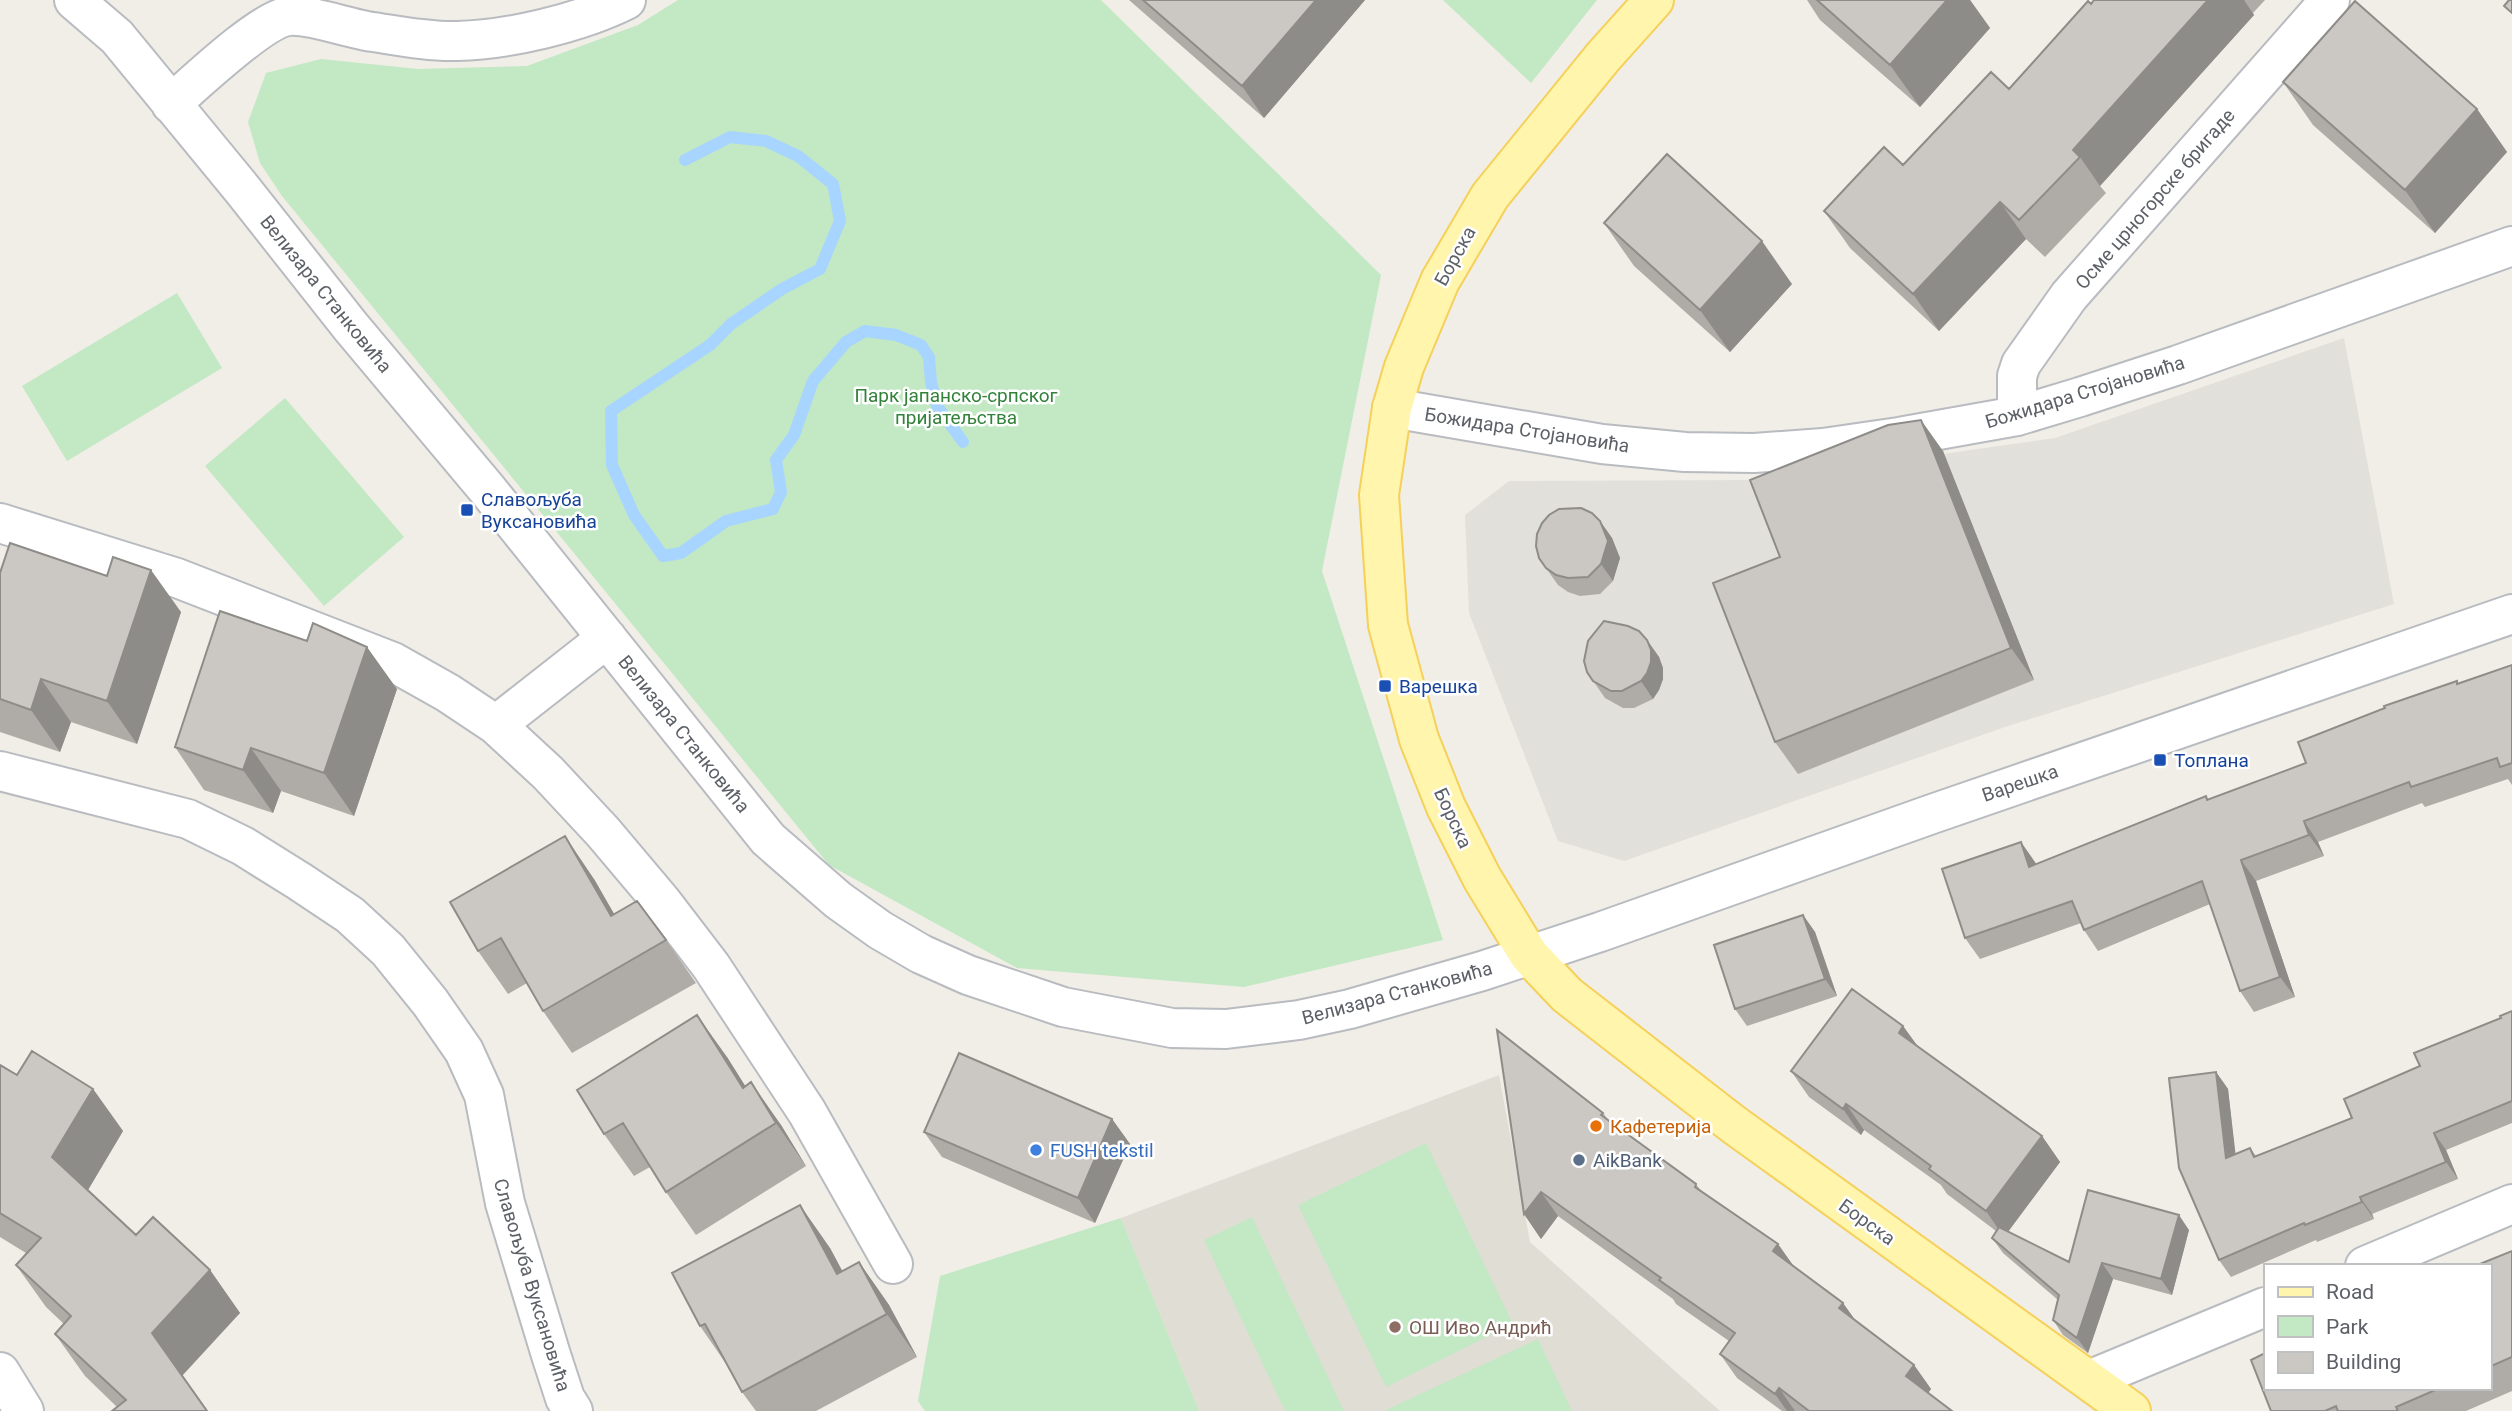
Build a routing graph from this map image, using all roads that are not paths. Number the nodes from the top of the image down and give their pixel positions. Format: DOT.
graph roads {
  1 [pos="74,0"];
  2 [pos="626,0"];
  3 [pos="1654,0"];
  4 [pos="2330,0"];
  5 [pos="171,104"];
  6 [pos="2512,246"];
  7 [pos="1392,408"];
  8 [pos="2017,416"];
  9 [pos="0,523"];
  10 [pos="2512,614"];
  11 [pos="607,638"];
  12 [pos="496,725"];
  13 [pos="0,771"];
  14 [pos="1529,955"];
  15 [pos="2512,1204"];
  16 [pos="893,1264"];
  17 [pos="2370,1264"];
  18 [pos="2264,1307"];
  19 [pos="0,1372"];
  20 [pos="2089,1380"];
  21 [pos="24,1411"];
  22 [pos="573,1411"];
  23 [pos="2131,1411"];
  1 -- 5 [label="street, Велизара Станковића"];
  2 -- 5 [label="street"];
  3 -- 7 [label="main road, Борска"];
  4 -- 8 [label="street, Осме црногорске бригаде"];
  5 -- 11 [label="street, Велизара Станковића"];
  6 -- 8 [label="street, Божидара Стојановића"];
  7 -- 8 [label="street, Божидара Стојановића"];
  7 -- 14 [label="main road, Борска"];
  9 -- 12 [label="street"];
  10 -- 14 [label="street, Варешка"];
  11 -- 12 [label="street"];
  11 -- 14 [label="street, Велизара Станковића"];
  12 -- 16 [label="street"];
  13 -- 22 [label="street, Славољуба Вуксановића"];
  14 -- 20 [label="main road, Борска"];
  15 -- 17 [label="street"];
  18 -- 20 [label="street"];
  19 -- 21 [label="street"];
  20 -- 23 [label="main road, Борска"];
}
